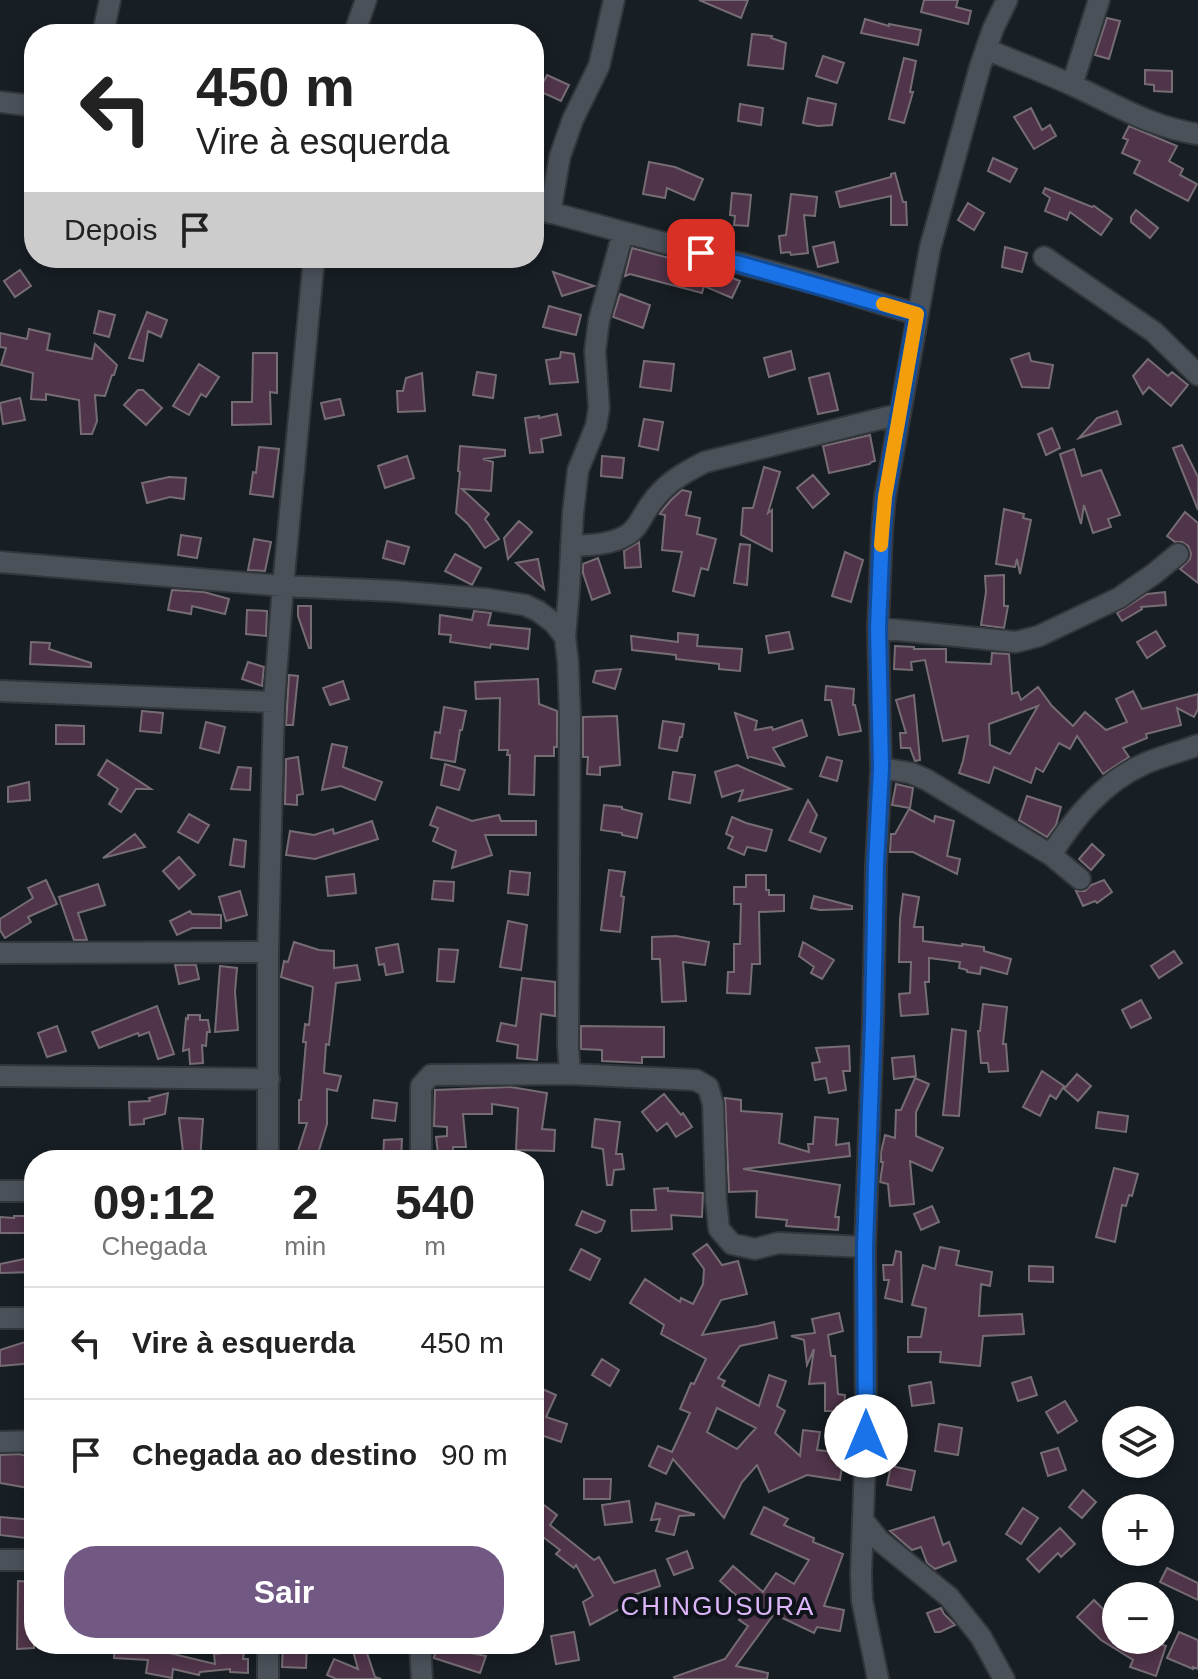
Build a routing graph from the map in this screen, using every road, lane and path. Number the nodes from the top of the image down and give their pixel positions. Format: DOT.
graph roads {
  1 [pos="110,0"];
  2 [pos="366,0"];
  3 [pos="614,0"];
  4 [pos="1007,0"];
  5 [pos="1099,0"];
  6 [pos="105,24"];
  7 [pos="358,24"];
  8 [pos="986,49"];
  9 [pos="1072,85"];
  10 [pos="0,102"];
  11 [pos="24,105"];
  12 [pos="1198,134"];
  13 [pos="544,204"];
  14 [pos="544,211"];
  15 [pos="623,233"];
  16 [pos="1044,257"];
  17 [pos="313,268"];
  18 [pos="917,314"];
  19 [pos="1198,375"];
  20 [pos="900,414"];
  21 [pos="571,546"];
  22 [pos="1178,554"];
  23 [pos="0,562"];
  24 [pos="283,586"];
  25 [pos="569,591"];
  26 [pos="525,605"];
  27 [pos="878,628"];
  28 [pos="565,637"];
  29 [pos="0,691"];
  30 [pos="274,702"];
  31 [pos="1198,745"];
  32 [pos="881,768"];
  33 [pos="1051,855"];
  34 [pos="1080,879"];
  35 [pos="268,952"];
  36 [pos="0,953"];
  37 [pos="570,1074"];
  38 [pos="0,1076"];
  39 [pos="269,1079"];
  40 [pos="268,1150"];
  41 [pos="421,1150"];
  42 [pos="0,1191"];
  43 [pos="24,1191"];
  44 [pos="865,1247"];
  45 [pos="0,1318"];
  46 [pos="24,1318"];
  47 [pos="24,1441"];
  48 [pos="0,1442"];
  49 [pos="863,1520"];
  50 [pos="0,1560"];
  51 [pos="24,1560"];
  52 [pos="268,1654"];
  53 [pos="421,1654"];
  54 [pos="268,1679"];
  55 [pos="422,1679"];
  56 [pos="878,1679"];
  57 [pos="1004,1679"];
  1 -- 6 [label="street"];
  2 -- 7 [label="street"];
  3 -- 13 [label="street"];
  4 -- 8 [label="street"];
  5 -- 9 [label="street"];
  8 -- 9 [label="street"];
  8 -- 18 [label="street"];
  9 -- 12 [label="street"];
  10 -- 11 [label="street"];
  14 -- 15 [label="street"];
  15 -- 18 [label="street"];
  15 -- 21 [label="street"];
  16 -- 19 [label="street"];
  17 -- 24 [label="street"];
  18 -- 20 [label="street"];
  20 -- 21 [label="street"];
  20 -- 27 [label="street"];
  21 -- 25 [label="street"];
  22 -- 27 [label="street"];
  23 -- 24 [label="street"];
  24 -- 26 [label="street"];
  24 -- 30 [label="street"];
  25 -- 26 [label="street"];
  25 -- 28 [label="street"];
  26 -- 28 [label="street"];
  27 -- 32 [label="street"];
  28 -- 37 [label="street"];
  29 -- 30 [label="street"];
  30 -- 35 [label="street"];
  31 -- 33 [label="street"];
  32 -- 33 [label="street"];
  32 -- 44 [label="street"];
  33 -- 34 [label="street"];
  35 -- 36 [label="street"];
  35 -- 39 [label="street"];
  37 -- 41 [label="street"];
  37 -- 44 [label="street"];
  38 -- 39 [label="street"];
  39 -- 40 [label="street"];
  42 -- 43 [label="street"];
  44 -- 49 [label="street"];
  45 -- 46 [label="street"];
  47 -- 48 [label="street"];
  49 -- 56 [label="street"];
  49 -- 57 [label="street"];
  50 -- 51 [label="street"];
  52 -- 54 [label="street"];
  53 -- 55 [label="street"];
}
